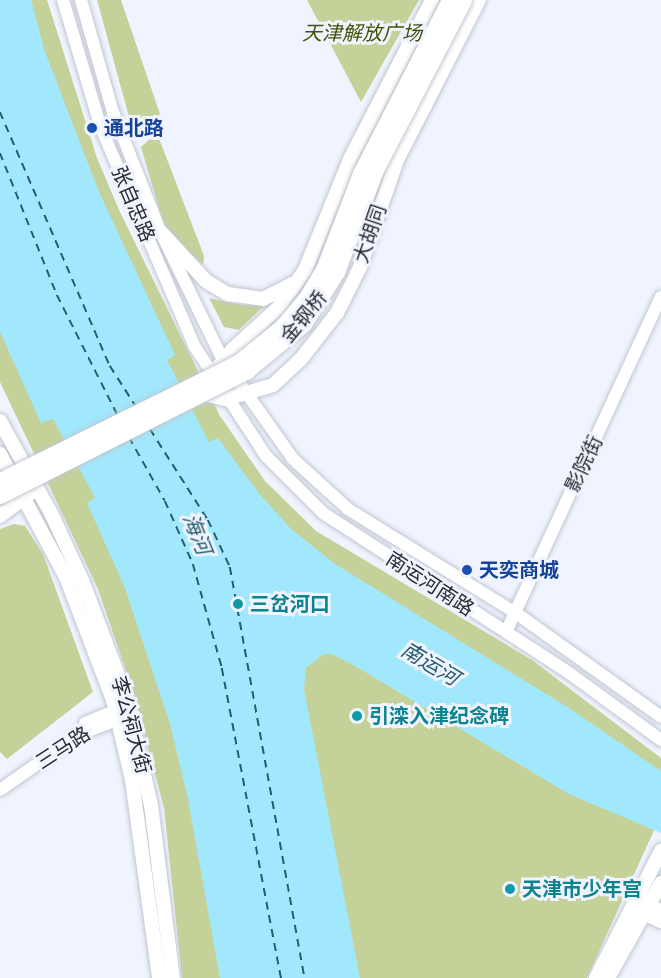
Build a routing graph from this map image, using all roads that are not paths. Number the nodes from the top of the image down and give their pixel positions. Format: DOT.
graph roads {
  1 [pos="63,0"];
  2 [pos="81,0"];
  3 [pos="432,0"];
  4 [pos="449,0"];
  5 [pos="464,0"];
  6 [pos="480,0"];
  7 [pos="160,231"];
  8 [pos="298,282"];
  9 [pos="661,297"];
  10 [pos="223,360"];
  11 [pos="213,375"];
  12 [pos="244,390"];
  13 [pos="226,399"];
  14 [pos="0,421"];
  15 [pos="23,464"];
  16 [pos="1,467"];
  17 [pos="35,488"];
  18 [pos="0,496"];
  19 [pos="26,500"];
  20 [pos="0,516"];
  21 [pos="516,613"];
  22 [pos="506,632"];
  23 [pos="123,712"];
  24 [pos="661,717"];
  25 [pos="661,740"];
  26 [pos="0,782"];
  27 [pos="0,790"];
  28 [pos="661,851"];
  29 [pos="661,883"];
  30 [pos="644,907"];
  31 [pos="661,922"];
  32 [pos="159,978"];
  33 [pos="173,978"];
  34 [pos="596,978"];
  35 [pos="608,978"];
  1 -- 11 [label="street, 张自忠路"];
  2 -- 7 [label="street, 张自忠路"];
  3 -- 8 [label="main road, 大胡同"];
  4 -- 16 [label="main road, 金钢桥, bridge"];
  5 -- 18 [label="main road, 金钢桥, bridge"];
  6 -- 12 [label="main road, 大胡同"];
  7 -- 8 [label="main road"];
  7 -- 10 [label="street, 张自忠路"];
  8 -- 10 [label="main road, 大胡同"];
  9 -- 21 [label="street, 影院街"];
  10 -- 11 [label="main road, 大胡同"];
  10 -- 12 [label="street, 张自忠路"];
  11 -- 13 [label="street, 张自忠路"];
  11 -- 13 [label="main road, 大胡同"];
  12 -- 13 [label="main road, 大胡同"];
  12 -- 21 [label="street, 南运河南路"];
  13 -- 22 [label="street, 南运河南路"];
  14 -- 15 [label="main road, 李公祠大街"];
  15 -- 16 [label="main road"];
  15 -- 17 [label="main road, 李公祠大街"];
  15 -- 17 [label="main road"];
  16 -- 19 [label="main road, 李公祠大街"];
  17 -- 19 [label="main road"];
  17 -- 23 [label="main road, 李公祠大街"];
  19 -- 20 [label="main road"];
  19 -- 23 [label="main road, 李公祠大街"];
  21 -- 22 [label="street, 影院街"];
  21 -- 24 [label="street, 南运河南路"];
  22 -- 25 [label="street, 南运河南路"];
  23 -- 26 [label="street, 三马路"];
  23 -- 27 [label="street, 三马路"];
  23 -- 32 [label="main road, 李公祠大街"];
  23 -- 33 [label="main road, 李公祠大街"];
  28 -- 30 [label="main road"];
  29 -- 30 [label="main road"];
  30 -- 31 [label="street"];
  30 -- 34 [label="main road"];
  30 -- 35 [label="main road"];
}
